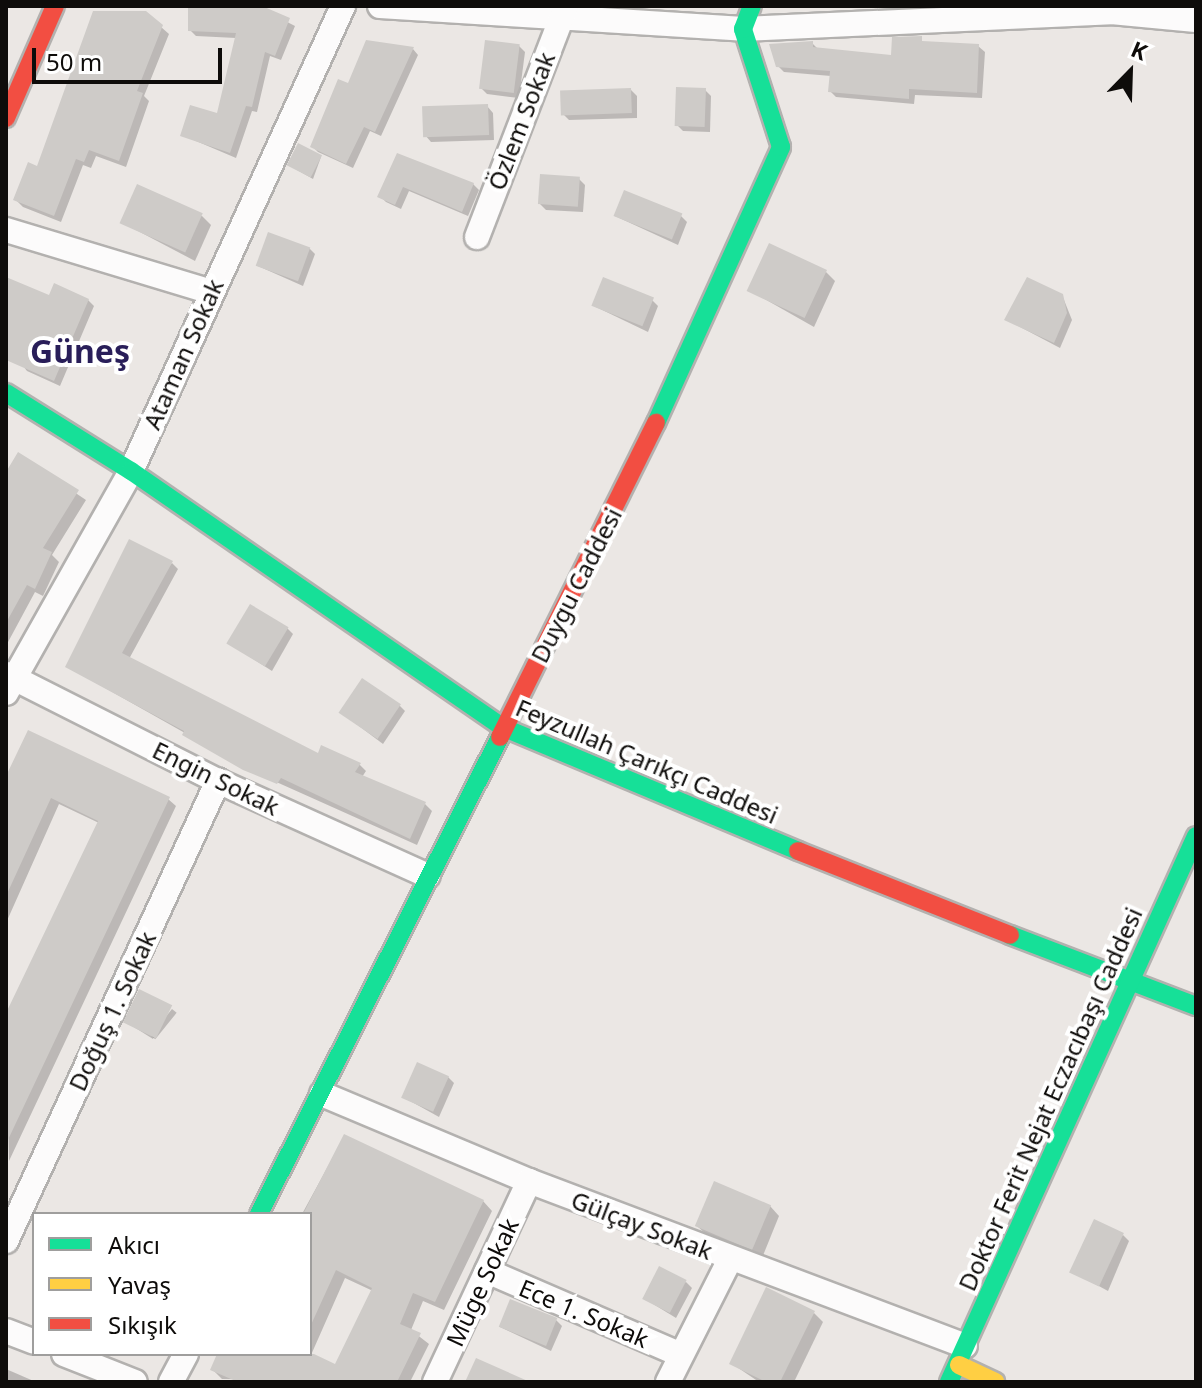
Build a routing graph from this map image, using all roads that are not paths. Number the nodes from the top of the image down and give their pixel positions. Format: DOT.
graph roads {
  1 [pos="55,6"];
  2 [pos="343,6"];
  3 [pos="380,6"];
  4 [pos="1111,9"];
  5 [pos="563,12"];
  6 [pos="748,17"];
  7 [pos="1196,20"];
  8 [pos="6,118"];
  9 [pos="6,230"];
  10 [pos="477,237"];
  11 [pos="211,292"];
  12 [pos="6,393"];
  13 [pos="131,471"];
  14 [pos="8,681"];
  15 [pos="502,727"];
  16 [pos="218,781"];
  17 [pos="1196,836"];
  18 [pos="428,876"];
  19 [pos="1128,980"];
  20 [pos="1196,1006"];
  21 [pos="322,1094"];
  22 [pos="529,1181"];
  23 [pos="260,1212"];
  24 [pos="6,1241"];
  25 [pos="730,1259"];
  26 [pos="487,1271"];
  27 [pos="6,1331"];
  28 [pos="32,1341"];
  29 [pos="681,1355"];
  30 [pos="69,1356"];
  31 [pos="185,1356"];
  32 [pos="962,1356"];
  33 [pos="135,1382"];
  34 [pos="171,1382"];
  35 [pos="435,1382"];
  36 [pos="668,1382"];
  37 [pos="949,1382"];
  38 [pos="995,1382"];
  1 -- 8 [label="street"];
  2 -- 11 [label="street, Ataman Sokak"];
  3 -- 5 [label="street"];
  4 -- 6 [label="street"];
  4 -- 7 [label="street"];
  5 -- 6 [label="street"];
  5 -- 10 [label="street, Özlem Sokak"];
  6 -- 15 [label="street, Duygu Caddesi"];
  9 -- 11 [label="street"];
  11 -- 13 [label="street, Ataman Sokak"];
  12 -- 13 [label="street, Feyzullah Çarıkçı Caddesi"];
  13 -- 14 [label="street, Ataman Sokak"];
  13 -- 15 [label="street, Feyzullah Çarıkçı Caddesi"];
  14 -- 16 [label="street, Engin Sokak"];
  15 -- 18 [label="street, Duygu Caddesi"];
  15 -- 19 [label="street, Feyzullah Çarıkçı Caddesi"];
  16 -- 18 [label="street, Engin Sokak"];
  16 -- 24 [label="street, Doğuş 1. Sokak"];
  17 -- 19 [label="street, Doktor Ferit Nejat Eczacıbaşı Caddesi"];
  18 -- 21 [label="street, Duygu Caddesi"];
  19 -- 20 [label="street, Feyzullah Çarıkçı Caddesi"];
  19 -- 32 [label="street, Doktor Ferit Nejat Eczacıbaşı Caddesi"];
  21 -- 22 [label="street, Gülçay Sokak"];
  21 -- 23 [label="street, Duygu Caddesi"];
  22 -- 25 [label="street, Gülçay Sokak"];
  22 -- 26 [label="street, Müge Sokak"];
  25 -- 29 [label="street"];
  25 -- 32 [label="street, Gülçay Sokak"];
  26 -- 29 [label="street, Ece 1. Sokak"];
  26 -- 35 [label="street, Müge Sokak"];
  27 -- 28 [label="street"];
  29 -- 36 [label="street"];
  30 -- 33 [label="street"];
  31 -- 34 [label="street"];
  32 -- 37 [label="street, Doktor Ferit Nejat Eczacıbaşı Caddesi"];
  32 -- 38 [label="street, Gülçay Sokak"];
}
